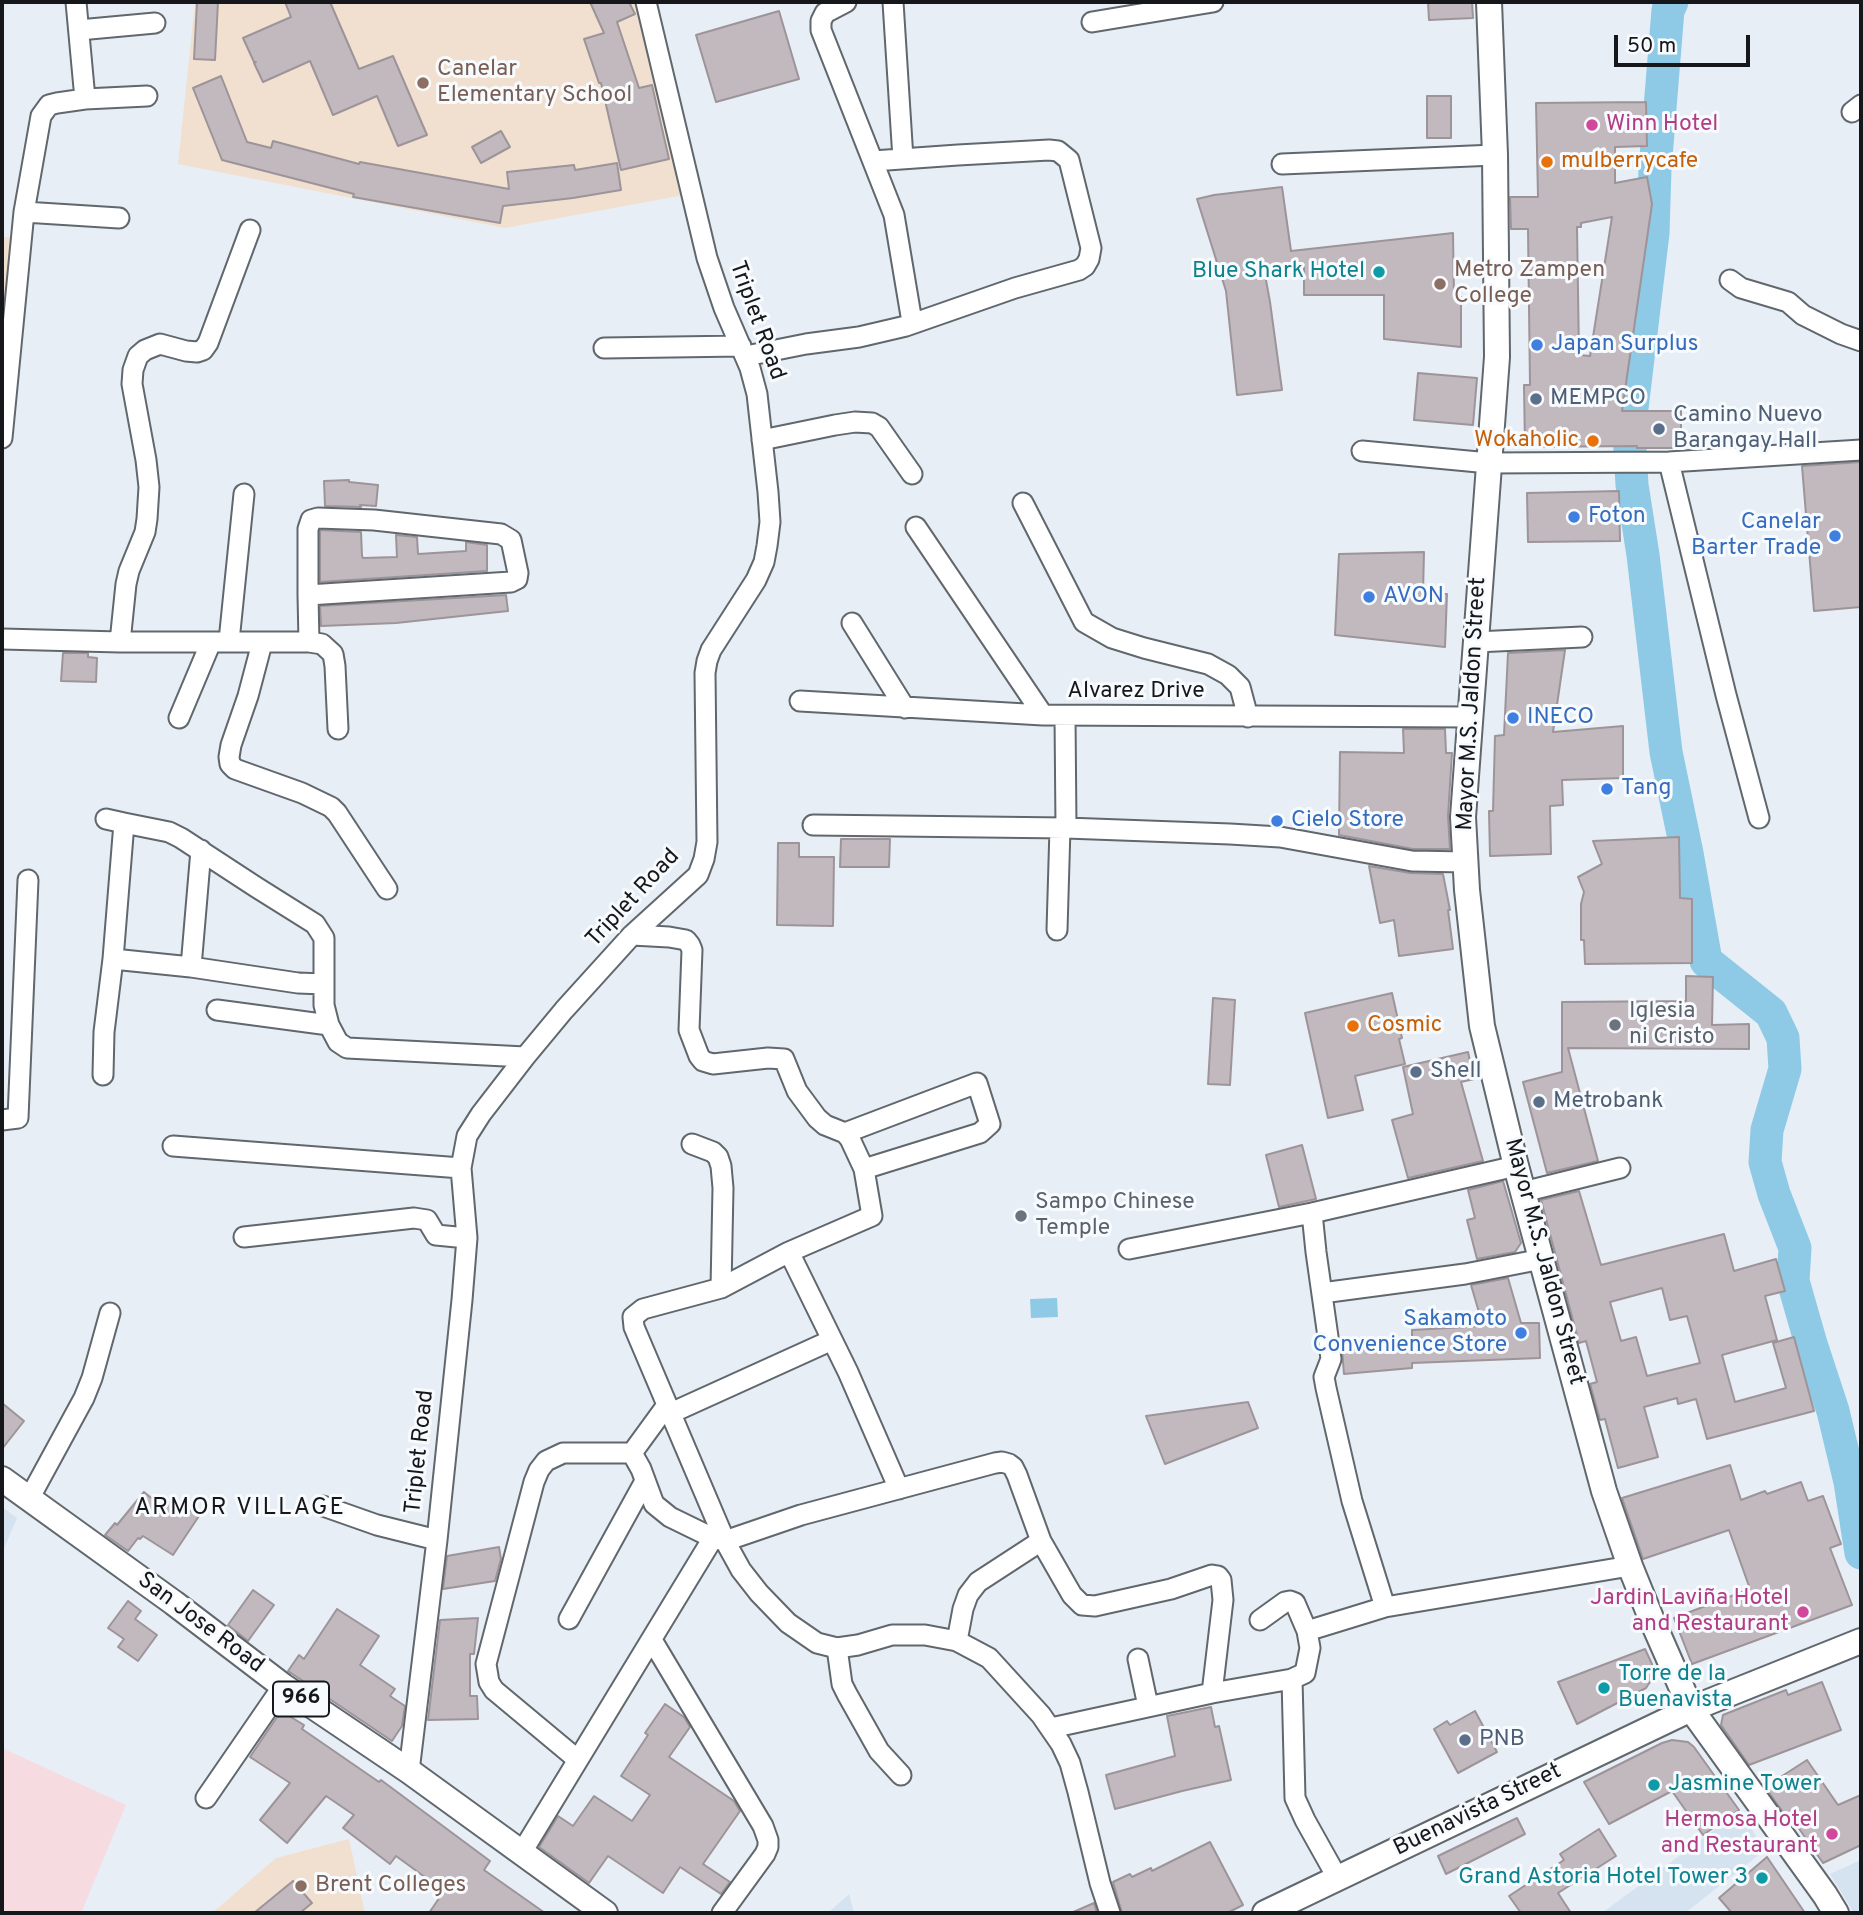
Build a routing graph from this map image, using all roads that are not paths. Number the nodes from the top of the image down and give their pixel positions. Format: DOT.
graph roads {
  1 [pos="76,2"];
  2 [pos="646,2"];
  3 [pos="846,2"];
  4 [pos="893,2"];
  5 [pos="1213,2"];
  6 [pos="1489,2"];
  7 [pos="1092,22"];
  8 [pos="155,23"];
  9 [pos="79,30"];
  10 [pos="147,96"];
  11 [pos="85,99"];
  12 [pos="1495,155"];
  13 [pos="902,159"];
  14 [pos="873,161"];
  15 [pos="1283,164"];
  16 [pos="24,212"];
  17 [pos="119,218"];
  18 [pos="250,230"];
  19 [pos="1730,280"];
  20 [pos="912,322"];
  21 [pos="1861,341"];
  22 [pos="604,348"];
  23 [pos="743,351"];
  24 [pos="2,438"];
  25 [pos="762,440"];
  26 [pos="1861,450"];
  27 [pos="1362,451"];
  28 [pos="1669,462"];
  29 [pos="1489,463"];
  30 [pos="912,474"];
  31 [pos="243,494"];
  32 [pos="1023,503"];
  33 [pos="916,527"];
  34 [pos="308,595"];
  35 [pos="852,623"];
  36 [pos="1582,637"];
  37 [pos="2,639"];
  38 [pos="120,642"];
  39 [pos="220,642"];
  40 [pos="309,642"];
  41 [pos="1476,642"];
  42 [pos="262,643"];
  43 [pos="800,701"];
  44 [pos="905,708"];
  45 [pos="1043,715"];
  46 [pos="1065,716"];
  47 [pos="1248,717"];
  48 [pos="1471,717"];
  49 [pos="178,718"];
  50 [pos="338,729"];
  51 [pos="1759,818"];
  52 [pos="813,825"];
  53 [pos="1063,828"];
  54 [pos="201,850"];
  55 [pos="1466,862"];
  56 [pos="29,880"];
  57 [pos="387,890"];
  58 [pos="1057,930"];
  59 [pos="632,935"];
  60 [pos="113,959"];
  61 [pos="191,967"];
  62 [pos="324,984"];
  63 [pos="217,1010"];
  64 [pos="329,1025"];
  65 [pos="525,1057"];
  66 [pos="103,1075"];
  67 [pos="2,1120"];
  68 [pos="845,1133"];
  69 [pos="692,1144"];
  70 [pos="173,1146"];
  71 [pos="1516,1166"];
  72 [pos="461,1168"];
  73 [pos="1620,1168"];
  74 [pos="864,1169"];
  75 [pos="1523,1192"];
  76 [pos="1312,1213"];
  77 [pos="244,1237"];
  78 [pos="467,1238"];
  79 [pos="1129,1249"];
  80 [pos="789,1252"];
  81 [pos="1542,1259"];
  82 [pos="721,1287"];
  83 [pos="1322,1293"];
  84 [pos="110,1313"];
  85 [pos="832,1340"];
  86 [pos="669,1409"];
  87 [pos="632,1454"];
  88 [pos="2,1479"];
  89 [pos="645,1481"];
  90 [pos="899,1489"];
  91 [pos="29,1499"];
  92 [pos="323,1506"];
  93 [pos="437,1540"];
  94 [pos="719,1540"];
  95 [pos="1041,1541"];
  96 [pos="1630,1566"];
  97 [pos="1385,1607"];
  98 [pos="569,1619"];
  99 [pos="1260,1620"];
  100 [pos="1307,1631"];
  101 [pos="652,1640"];
  102 [pos="957,1641"];
  103 [pos="1861,1641"];
  104 [pos="837,1648"];
  105 [pos="1138,1659"];
  106 [pos="1292,1679"];
  107 [pos="283,1686"];
  108 [pos="1212,1693"];
  109 [pos="1148,1706"];
  110 [pos="1691,1709"];
  111 [pos="1051,1728"];
  112 [pos="578,1760"];
  113 [pos="409,1770"];
  114 [pos="901,1775"];
  115 [pos="206,1798"];
  116 [pos="522,1852"];
  117 [pos="1338,1879"];
  118 [pos="605,1913"];
  119 [pos="722,1913"];
  120 [pos="1110,1913"];
  121 [pos="1265,1913"];
  122 [pos="1836,1913"];
  1 -- 9 [label="street"];
  2 -- 23 [label="street, Triplet Road"];
  3 -- 14 [label="street"];
  4 -- 13 [label="street"];
  5 -- 7 [label="street"];
  6 -- 12 [label="main road, Mayor M.S. Jaldon Street"];
  8 -- 9 [label="street"];
  9 -- 11 [label="street"];
  10 -- 11 [label="street"];
  11 -- 16 [label="street"];
  12 -- 15 [label="street"];
  12 -- 29 [label="main road, Mayor M.S. Jaldon Street"];
  13 -- 14 [label="street"];
  13 -- 20 [label="street"];
  14 -- 20 [label="street"];
  16 -- 17 [label="street"];
  16 -- 24 [label="street"];
  18 -- 38 [label="street"];
  19 -- 21 [label="street"];
  20 -- 23 [label="street"];
  22 -- 23 [label="street"];
  23 -- 25 [label="street, Triplet Road"];
  25 -- 30 [label="street"];
  25 -- 59 [label="street, Triplet Road"];
  26 -- 28 [label="street"];
  27 -- 29 [label="street"];
  28 -- 29 [label="street"];
  28 -- 51 [label="street"];
  29 -- 41 [label="main road, Mayor M.S. Jaldon Street"];
  31 -- 39 [label="street"];
  32 -- 47 [label="street"];
  33 -- 45 [label="street"];
  34 -- 34 [label="street"];
  34 -- 40 [label="street"];
  35 -- 44 [label="street"];
  36 -- 41 [label="street"];
  37 -- 38 [label="street"];
  38 -- 39 [label="street"];
  39 -- 42 [label="street"];
  39 -- 49 [label="street"];
  40 -- 42 [label="street"];
  40 -- 50 [label="street"];
  41 -- 48 [label="main road, Mayor M.S. Jaldon Street"];
  42 -- 57 [label="street"];
  43 -- 44 [label="street, Alvarez Drive"];
  44 -- 45 [label="street, Alvarez Drive"];
  45 -- 46 [label="street, Alvarez Drive"];
  46 -- 47 [label="street, Alvarez Drive"];
  46 -- 53 [label="street"];
  47 -- 48 [label="street, Alvarez Drive"];
  48 -- 55 [label="main road, Mayor M.S. Jaldon Street"];
  52 -- 53 [label="street"];
  53 -- 55 [label="street"];
  53 -- 58 [label="street"];
  54 -- 60 [label="street"];
  54 -- 61 [label="street"];
  54 -- 62 [label="street"];
  55 -- 71 [label="main road, Mayor M.S. Jaldon Street"];
  56 -- 67 [label="street"];
  59 -- 65 [label="street, Triplet Road"];
  59 -- 68 [label="street"];
  60 -- 61 [label="street"];
  60 -- 66 [label="street"];
  61 -- 62 [label="street"];
  62 -- 64 [label="street"];
  63 -- 64 [label="street"];
  64 -- 65 [label="street"];
  65 -- 72 [label="street, Triplet Road"];
  68 -- 74 [label="street"];
  68 -- 74 [label="street"];
  69 -- 82 [label="street"];
  70 -- 72 [label="street"];
  71 -- 75 [label="main road, Mayor M.S. Jaldon Street"];
  71 -- 76 [label="street"];
  72 -- 78 [label="street, Triplet Road"];
  73 -- 75 [label="street"];
  74 -- 80 [label="street"];
  75 -- 81 [label="main road, Mayor M.S. Jaldon Street"];
  76 -- 79 [label="street"];
  76 -- 83 [label="street"];
  77 -- 78 [label="street"];
  78 -- 93 [label="street, Triplet Road"];
  80 -- 82 [label="street"];
  80 -- 85 [label="street"];
  81 -- 83 [label="street"];
  81 -- 96 [label="main road, Mayor M.S. Jaldon Street"];
  82 -- 86 [label="street"];
  83 -- 97 [label="street"];
  84 -- 91 [label="street"];
  85 -- 86 [label="street"];
  85 -- 90 [label="street"];
  86 -- 87 [label="street"];
  86 -- 94 [label="street"];
  87 -- 89 [label="street"];
  87 -- 112 [label="street"];
  88 -- 91 [label="main road, San Jose Road / 966"];
  89 -- 94 [label="street"];
  89 -- 98 [label="street"];
  90 -- 94 [label="street"];
  90 -- 95 [label="street"];
  91 -- 107 [label="main road, San Jose Road / 966"];
  92 -- 93 [label="street"];
  93 -- 113 [label="street, Triplet Road"];
  94 -- 101 [label="street"];
  94 -- 104 [label="street"];
  95 -- 102 [label="street"];
  95 -- 108 [label="street"];
  96 -- 97 [label="street"];
  96 -- 110 [label="main road, Mayor M.S. Jaldon Street"];
  97 -- 100 [label="street"];
  99 -- 100 [label="street"];
  100 -- 106 [label="street"];
  101 -- 112 [label="street"];
  101 -- 119 [label="street"];
  102 -- 104 [label="street"];
  102 -- 111 [label="street"];
  103 -- 110 [label="main road, Buenavista Street"];
  104 -- 114 [label="street"];
  105 -- 109 [label="street"];
  106 -- 108 [label="street"];
  106 -- 117 [label="street"];
  107 -- 113 [label="main road, San Jose Road / 966"];
  107 -- 115 [label="street"];
  108 -- 109 [label="street"];
  109 -- 111 [label="street"];
  110 -- 117 [label="main road, Buenavista Street"];
  110 -- 122 [label="main road, Mayor M.S. Jaldon Street"];
  111 -- 120 [label="street"];
  112 -- 116 [label="street"];
  113 -- 116 [label="main road, San Jose Road / 966"];
  116 -- 118 [label="main road, San Jose Road / 966"];
  117 -- 121 [label="main road, Buenavista Street"];
}
